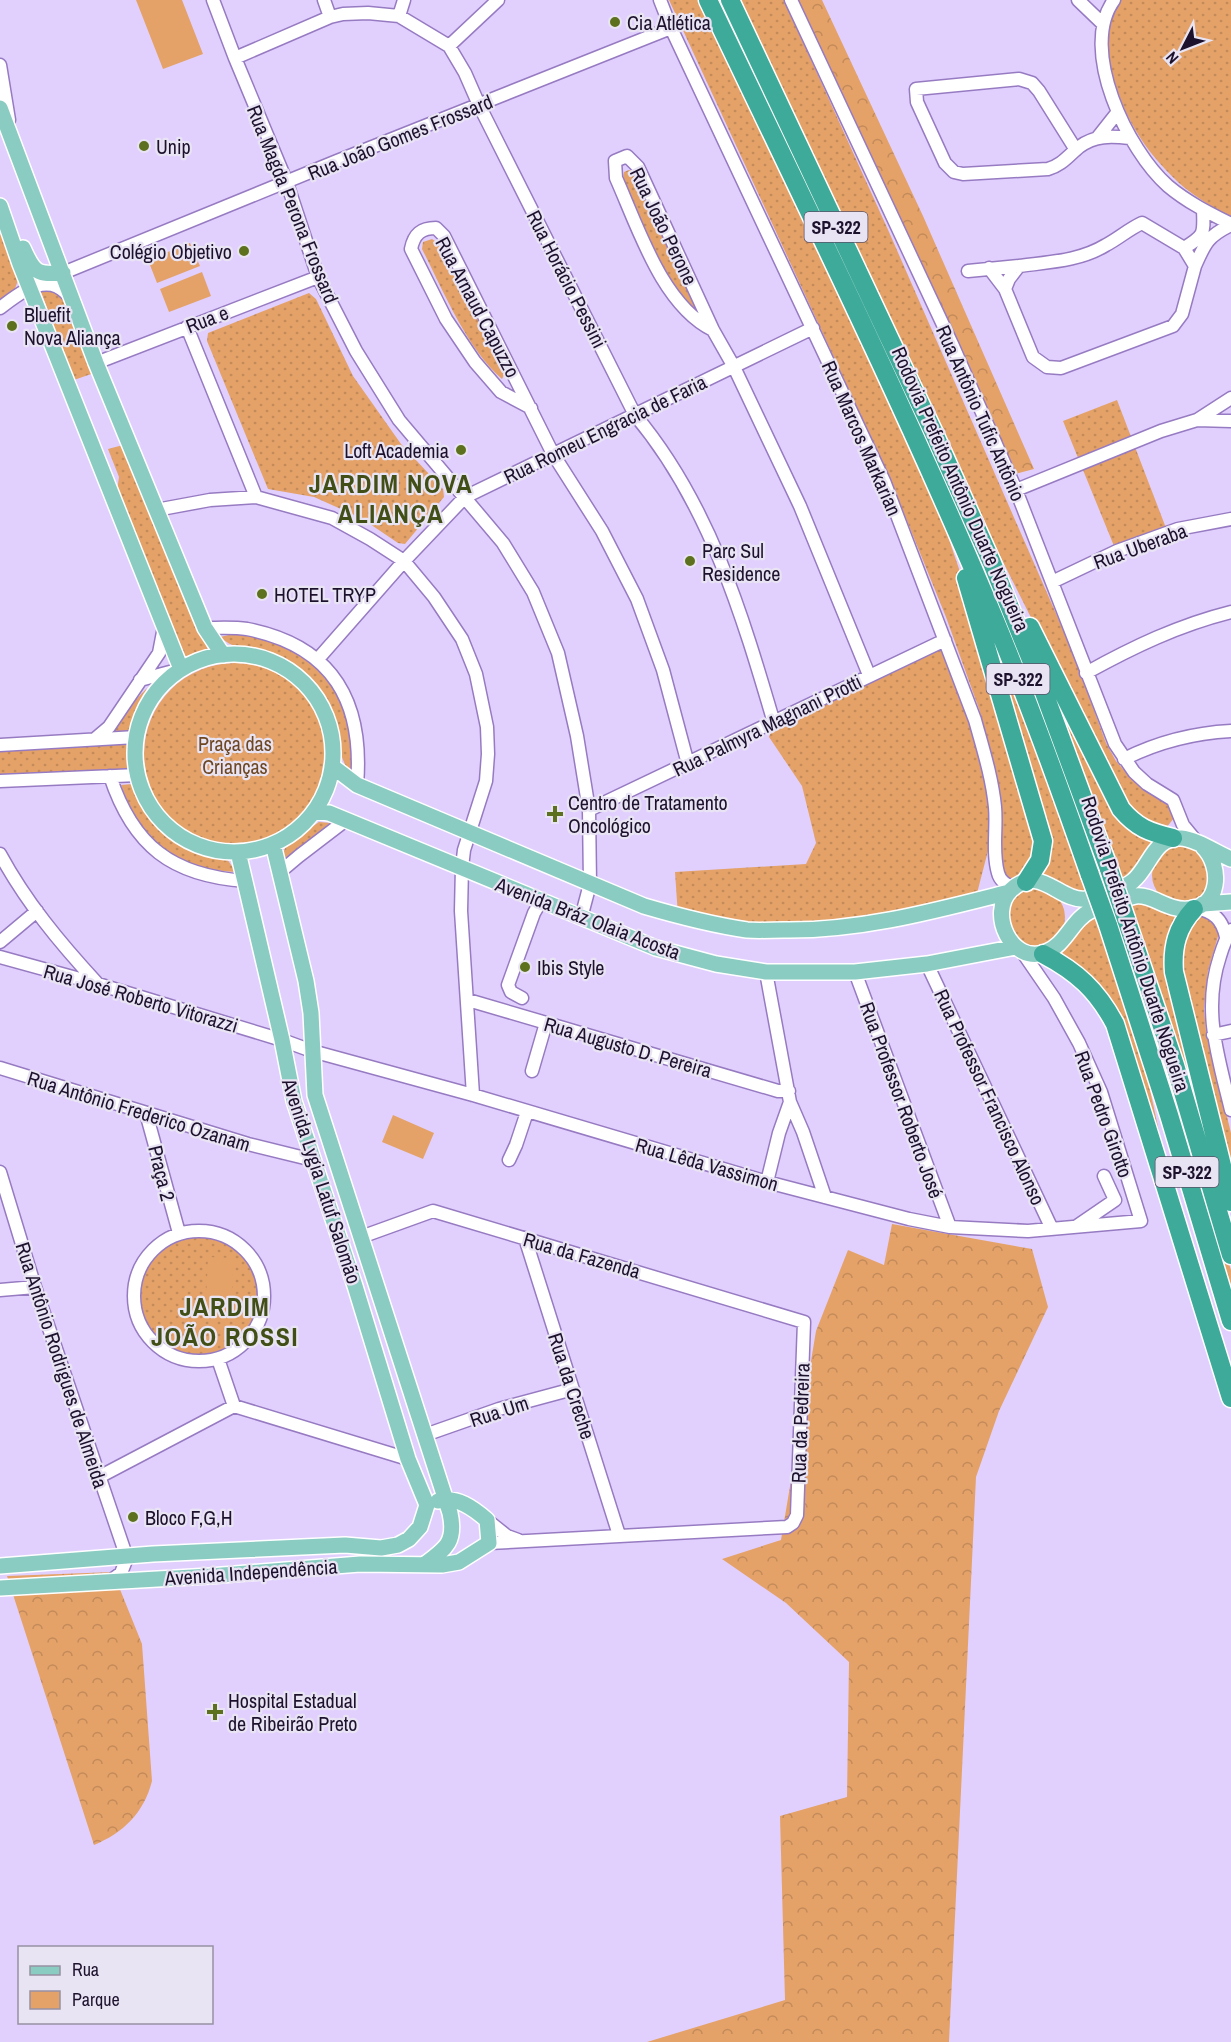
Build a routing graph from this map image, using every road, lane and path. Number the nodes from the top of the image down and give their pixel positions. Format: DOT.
graph roads {
  1 [pos="213,0"];
  2 [pos="324,0"];
  3 [pos="404,0"];
  4 [pos="498,0"];
  5 [pos="660,0"];
  6 [pos="704,0"];
  7 [pos="708,0"];
  8 [pos="731,0"];
  9 [pos="791,0"];
  10 [pos="1078,0"];
  11 [pos="1114,0"];
  12 [pos="399,16"];
  13 [pos="330,18"];
  14 [pos="1103,24"];
  15 [pos="671,28"];
  16 [pos="725,36"];
  17 [pos="449,46"];
  18 [pos="235,58"];
  19 [pos="0,65"];
  20 [pos="479,105"];
  21 [pos="0,108"];
  22 [pos="1117,113"];
  23 [pos="1098,137"];
  24 [pos="1130,138"];
  25 [pos="13,139"];
  26 [pos="1076,150"];
  27 [pos="286,183"];
  28 [pos="1203,210"];
  29 [pos="2,211"];
  30 [pos="1231,225"];
  31 [pos="48,238"];
  32 [pos="1203,240"];
  33 [pos="19,241"];
  34 [pos="1184,248"];
  35 [pos="1019,266"];
  36 [pos="1195,266"];
  37 [pos="989,268"];
  38 [pos="968,271"];
  39 [pos="63,273"];
  40 [pos="318,277"];
  41 [pos="30,288"];
  42 [pos="1005,289"];
  43 [pos="73,300"];
  44 [pos="0,308"];
  45 [pos="187,327"];
  46 [pos="813,328"];
  47 [pos="713,330"];
  48 [pos="96,363"];
  49 [pos="734,367"];
  50 [pos="1231,398"];
  51 [pos="530,400"];
  52 [pos="635,415"];
  53 [pos="1197,420"];
  54 [pos="1231,421"];
  55 [pos="553,454"];
  56 [pos="947,485"];
  57 [pos="1016,490"];
  58 [pos="256,496"];
  59 [pos="465,497"];
  60 [pos="156,510"];
  61 [pos="1231,519"];
  62 [pos="404,561"];
  63 [pos="1052,582"];
  64 [pos="1231,612"];
  65 [pos="164,627"];
  66 [pos="205,628"];
  67 [pos="945,640"];
  68 [pos="223,655"];
  69 [pos="318,659"];
  70 [pos="181,669"];
  71 [pos="1086,673"];
  72 [pos="869,675"];
  73 [pos="140,680"];
  74 [pos="774,723"];
  75 [pos="1231,731"];
  76 [pos="136,737"];
  77 [pos="96,738"];
  78 [pos="0,745"];
  79 [pos="1124,759"];
  80 [pos="688,764"];
  81 [pos="332,766"];
  82 [pos="138,775"];
  83 [pos="111,776"];
  84 [pos="0,781"];
  85 [pos="357,785"];
  86 [pos="589,810"];
  87 [pos="314,811"];
  88 [pos="1179,814"];
  89 [pos="346,820"];
  90 [pos="470,832"];
  91 [pos="1173,838"];
  92 [pos="273,844"];
  93 [pos="1202,846"];
  94 [pos="238,852"];
  95 [pos="0,854"];
  96 [pos="1231,859"];
  97 [pos="462,867"];
  98 [pos="280,872"];
  99 [pos="246,881"];
  100 [pos="590,884"];
  101 [pos="1016,887"];
  102 [pos="541,901"];
  103 [pos="1231,902"];
  104 [pos="1198,907"];
  105 [pos="37,911"];
  106 [pos="581,918"];
  107 [pos="1229,934"];
  108 [pos="0,942"];
  109 [pos="1018,949"];
  110 [pos="1043,954"];
  111 [pos="0,957"];
  112 [pos="927,964"];
  113 [pos="766,972"];
  114 [pos="855,972"];
  115 [pos="98,984"];
  116 [pos="522,998"];
  117 [pos="468,1000"];
  118 [pos="546,1023"];
  119 [pos="1139,1025"];
  120 [pos="1231,1031"];
  121 [pos="1213,1035"];
  122 [pos="282,1040"];
  123 [pos="312,1052"];
  124 [pos="0,1068"];
  125 [pos="532,1071"];
  126 [pos="473,1095"];
  127 [pos="790,1096"];
  128 [pos="1231,1110"];
  129 [pos="527,1112"];
  130 [pos="146,1113"];
  131 [pos="803,1132"];
  132 [pos="779,1133"];
  133 [pos="306,1136"];
  134 [pos="278,1153"];
  135 [pos="509,1160"];
  136 [pos="316,1167"];
  137 [pos="0,1172"];
  138 [pos="1104,1176"];
  139 [pos="767,1182"];
  140 [pos="825,1197"];
  141 [pos="1231,1202"];
  142 [pos="1141,1221"];
  143 [pos="950,1227"];
  144 [pos="1076,1227"];
  145 [pos="1052,1229"];
  146 [pos="178,1233"];
  147 [pos="361,1237"];
  148 [pos="525,1238"];
  149 [pos="339,1239"];
  150 [pos="1231,1255"];
  151 [pos="1190,1266"];
  152 [pos="35,1287"];
  153 [pos="0,1290"];
  154 [pos="1231,1321"];
  155 [pos="804,1322"];
  156 [pos="218,1359"];
  157 [pos="573,1389"];
  158 [pos="1231,1398"];
  159 [pos="234,1407"];
  160 [pos="425,1435"];
  161 [pos="400,1436"];
  162 [pos="385,1452"];
  163 [pos="408,1459"];
  164 [pos="99,1477"];
  165 [pos="446,1499"];
  166 [pos="427,1505"];
  167 [pos="487,1520"];
  168 [pos="619,1535"];
  169 [pos="522,1541"];
  170 [pos="489,1543"];
  171 [pos="127,1558"];
  172 [pos="425,1564"];
  173 [pos="0,1566"];
  174 [pos="109,1582"];
  175 [pos="0,1588"];
  1 -- 18 [label="street, Rua Magda Perona Frossard"];
  2 -- 13 [label="street"];
  3 -- 12 [label="street"];
  4 -- 17 [label="street"];
  5 -- 15 [label="street, Rua Marcos Markarian"];
  6 -- 16 [label="highway"];
  7 -- 16 [label="highway, Rodovia Prefeito Antônio Duarte Nogueira / SP-322"];
  8 -- 56 [label="highway, Rodovia Prefeito Antônio Duarte Nogueira / SP-322"];
  9 -- 57 [label="street, Rua Antônio Tufic Antônio"];
  10 -- 14 [label="street"];
  11 -- 14 [label="street"];
  12 -- 13 [label="street, Rua Horácio Pessini"];
  12 -- 17 [label="street, Rua Horácio Pessini"];
  13 -- 18 [label="street, Rua Horácio Pessini"];
  14 -- 22 [label="street"];
  15 -- 20 [label="street, Rua João Gomes Frossard"];
  15 -- 46 [label="street, Rua Marcos Markarian"];
  16 -- 56 [label="highway, Rodovia Prefeito Antônio Duarte Nogueira / SP-322"];
  17 -- 20 [label="street, Rua Horácio Pessini"];
  18 -- 27 [label="street, Rua Magda Perona Frossard"];
  19 -- 25 [label="street"];
  20 -- 27 [label="street, Rua João Gomes Frossard"];
  20 -- 52 [label="street, Rua Horácio Pessini"];
  21 -- 25 [label="main road"];
  22 -- 23 [label="street"];
  22 -- 24 [label="street"];
  23 -- 24 [label="street"];
  23 -- 26 [label="street"];
  24 -- 28 [label="street"];
  25 -- 31 [label="main road"];
  26 -- 26 [label="street"];
  27 -- 39 [label="street, Rua João Gomes Frossard"];
  27 -- 40 [label="street, Rua Magda Perona Frossard"];
  28 -- 30 [label="street"];
  28 -- 32 [label="street"];
  29 -- 33 [label="main road"];
  29 -- 41 [label="main road"];
  30 -- 32 [label="street"];
  31 -- 33 [label="main road"];
  31 -- 39 [label="main road"];
  32 -- 34 [label="street"];
  32 -- 36 [label="street"];
  33 -- 39 [label="main road"];
  34 -- 35 [label="street"];
  34 -- 36 [label="street"];
  35 -- 37 [label="street"];
  35 -- 42 [label="street"];
  36 -- 42 [label="street"];
  37 -- 38 [label="street"];
  37 -- 42 [label="street"];
  39 -- 43 [label="main road"];
  40 -- 45 [label="street, Rua e"];
  40 -- 59 [label="street, Rua Magda Perona Frossard"];
  41 -- 43 [label="street"];
  41 -- 44 [label="street"];
  41 -- 65 [label="main road"];
  43 -- 48 [label="main road"];
  45 -- 48 [label="street, Rua e"];
  45 -- 58 [label="street"];
  46 -- 49 [label="street, Rua Romeu Engracia de Faria"];
  46 -- 67 [label="street, Rua Marcos Markarian"];
  47 -- 47 [label="street, Rua João Perone"];
  47 -- 49 [label="street, Rua João Perone"];
  48 -- 60 [label="main road"];
  49 -- 52 [label="street, Rua Romeu Engracia de Faria"];
  49 -- 72 [label="street, Rua João Perone"];
  50 -- 53 [label="street"];
  51 -- 51 [label="street, Rua Arnaud Capuzzo"];
  51 -- 55 [label="street, Rua Arnaud Capuzzo"];
  52 -- 55 [label="street, Rua Romeu Engracia de Faria"];
  52 -- 74 [label="street, Rua Horácio Pessini"];
  53 -- 54 [label="street"];
  53 -- 57 [label="street"];
  55 -- 59 [label="street, Rua Romeu Engracia de Faria"];
  55 -- 80 [label="street, Rua Arnaud Capuzzo"];
  56 -- 91 [label="highway"];
  56 -- 101 [label="highway"];
  56 -- 119 [label="highway, Rodovia Prefeito Antônio Duarte Nogueira / SP-322, bridge"];
  56 -- 150 [label="highway, Rodovia Prefeito Antônio Duarte Nogueira / SP-322, bridge"];
  57 -- 63 [label="street, Rua Antônio Tufic Antônio"];
  58 -- 60 [label="street"];
  58 -- 62 [label="street"];
  59 -- 62 [label="street, Rua Romeu Engracia de Faria"];
  59 -- 86 [label="street, Rua Magda Perona Frossard"];
  60 -- 66 [label="main road"];
  61 -- 63 [label="street, Rua Uberaba"];
  62 -- 69 [label="street, Rua Romeu Engracia de Faria"];
  62 -- 90 [label="street"];
  63 -- 71 [label="street, Rua Antônio Tufic Antônio"];
  64 -- 71 [label="street"];
  65 -- 70 [label="main road"];
  65 -- 73 [label="street"];
  66 -- 68 [label="main road"];
  66 -- 69 [label="street"];
  67 -- 72 [label="street, Rua Palmyra Magnani Protti"];
  67 -- 101 [label="street, Rua Marcos Markarian"];
  68 -- 70 [label="main road"];
  68 -- 81 [label="main road"];
  69 -- 85 [label="street"];
  70 -- 73 [label="street"];
  70 -- 76 [label="main road"];
  71 -- 79 [label="street, Rua Antônio Tufic Antônio"];
  72 -- 74 [label="street, Rua Palmyra Magnani Protti"];
  73 -- 77 [label="street"];
  74 -- 80 [label="street, Rua Palmyra Magnani Protti"];
  75 -- 79 [label="street"];
  76 -- 77 [label="street"];
  76 -- 82 [label="main road"];
  77 -- 78 [label="street"];
  79 -- 88 [label="street, Rua Antônio Tufic Antônio"];
  80 -- 86 [label="street, Rua Palmyra Magnani Protti"];
  81 -- 85 [label="main road, Avenida Bráz Olaia Acosta"];
  81 -- 87 [label="main road"];
  82 -- 83 [label="street"];
  82 -- 94 [label="main road"];
  83 -- 84 [label="street"];
  83 -- 99 [label="street"];
  85 -- 90 [label="main road, Avenida Bráz Olaia Acosta"];
  86 -- 100 [label="street, Rua Magda Perona Frossard"];
  87 -- 89 [label="main road, Avenida Bráz Olaia Acosta"];
  87 -- 92 [label="main road"];
  88 -- 91 [label="street"];
  88 -- 93 [label="street, Rua Antônio Tufic Antônio"];
  89 -- 97 [label="main road, Avenida Bráz Olaia Acosta"];
  89 -- 98 [label="street"];
  90 -- 97 [label="street"];
  90 -- 100 [label="main road, Avenida Bráz Olaia Acosta"];
  91 -- 93 [label="main road"];
  91 -- 101 [label="main road"];
  92 -- 94 [label="main road"];
  92 -- 98 [label="main road, Avenida Lygia Latuf Salomão"];
  93 -- 96 [label="main road"];
  93 -- 104 [label="main road"];
  94 -- 99 [label="main road, Avenida Lygia Latuf Salomão"];
  95 -- 105 [label="street"];
  97 -- 102 [label="main road, Avenida Bráz Olaia Acosta"];
  97 -- 117 [label="street"];
  98 -- 123 [label="main road, Avenida Lygia Latuf Salomão"];
  99 -- 122 [label="main road, Avenida Lygia Latuf Salomão"];
  100 -- 101 [label="main road, Avenida Bráz Olaia Acosta"];
  100 -- 106 [label="street, Rua Magda Perona Frossard"];
  101 -- 109 [label="main road"];
  102 -- 106 [label="main road, Avenida Bráz Olaia Acosta"];
  102 -- 116 [label="street"];
  103 -- 104 [label="main road"];
  104 -- 107 [label="street"];
  104 -- 110 [label="main road"];
  104 -- 141 [label="highway"];
  105 -- 108 [label="street"];
  105 -- 115 [label="street"];
  106 -- 113 [label="main road, Avenida Bráz Olaia Acosta"];
  107 -- 121 [label="street"];
  109 -- 110 [label="main road"];
  109 -- 112 [label="main road, Avenida Bráz Olaia Acosta"];
  109 -- 142 [label="street, Rua Pedro Girotto"];
  110 -- 151 [label="highway"];
  111 -- 115 [label="street, Rua José Roberto Vitorazzi"];
  112 -- 114 [label="main road, Avenida Bráz Olaia Acosta"];
  112 -- 145 [label="street, Rua Professor Francisco Alonso"];
  113 -- 114 [label="main road, Avenida Bráz Olaia Acosta"];
  113 -- 127 [label="street"];
  114 -- 143 [label="street, Rua Professor Roberto José"];
  115 -- 122 [label="street, Rua José Roberto Vitorazzi"];
  117 -- 118 [label="street, Rua Augusto D. Pereira"];
  117 -- 126 [label="street"];
  118 -- 125 [label="street"];
  118 -- 127 [label="street, Rua Augusto D. Pereira"];
  119 -- 151 [label="highway"];
  119 -- 154 [label="highway, Rodovia Prefeito Antônio Duarte Nogueira / SP-322"];
  120 -- 121 [label="street"];
  121 -- 128 [label="street"];
  122 -- 123 [label="street, Rua Lêda Vassimon"];
  122 -- 133 [label="main road, Avenida Lygia Latuf Salomão"];
  123 -- 126 [label="street, Rua Lêda Vassimon"];
  123 -- 147 [label="main road, Avenida Lygia Latuf Salomão"];
  124 -- 130 [label="street, Rua Antônio Frederico Ozanam"];
  126 -- 129 [label="street, Rua Lêda Vassimon"];
  127 -- 131 [label="street"];
  127 -- 132 [label="street"];
  129 -- 135 [label="street"];
  129 -- 139 [label="street, Rua Lêda Vassimon"];
  130 -- 134 [label="street, Rua Antônio Frederico Ozanam"];
  130 -- 146 [label="street, Praça 2"];
  131 -- 132 [label="street"];
  131 -- 140 [label="street"];
  132 -- 139 [label="street"];
  133 -- 134 [label="street, Rua Antônio Frederico Ozanam"];
  133 -- 136 [label="main road, Avenida Lygia Latuf Salomão"];
  134 -- 136 [label="street, Rua Antônio Frederico Ozanam"];
  136 -- 149 [label="main road, Avenida Lygia Latuf Salomão"];
  137 -- 152 [label="street, Rua Antônio Rodrigues de Almeida"];
  138 -- 144 [label="street"];
  139 -- 140 [label="street, Rua Lêda Vassimon"];
  140 -- 143 [label="street, Rua Lêda Vassimon"];
  142 -- 144 [label="street, Rua Lêda Vassimon"];
  143 -- 145 [label="street, Rua Lêda Vassimon"];
  144 -- 145 [label="street, Rua Lêda Vassimon"];
  146 -- 156 [label="street"];
  146 -- 156 [label="street"];
  147 -- 148 [label="street, Rua da Fazenda"];
  147 -- 149 [label="main road"];
  147 -- 160 [label="main road, Avenida Lygia Latuf Salomão"];
  148 -- 155 [label="street, Rua da Fazenda"];
  148 -- 157 [label="street, Rua da Creche"];
  149 -- 161 [label="main road, Avenida Lygia Latuf Salomão"];
  151 -- 158 [label="highway"];
  152 -- 153 [label="street"];
  152 -- 164 [label="street, Rua Antônio Rodrigues de Almeida"];
  155 -- 168 [label="street, Rua da Pedreira"];
  156 -- 159 [label="street"];
  157 -- 160 [label="street, Rua Um"];
  157 -- 168 [label="street, Rua da Creche"];
  159 -- 162 [label="street"];
  159 -- 164 [label="street"];
  160 -- 165 [label="main road, Avenida Lygia Latuf Salomão"];
  161 -- 162 [label="street"];
  161 -- 163 [label="main road, Avenida Lygia Latuf Salomão"];
  162 -- 163 [label="street"];
  163 -- 166 [label="main road, Avenida Lygia Latuf Salomão"];
  164 -- 171 [label="street, Rua Antônio Rodrigues de Almeida"];
  165 -- 166 [label="main road"];
  165 -- 167 [label="main road"];
  165 -- 172 [label="main road"];
  166 -- 171 [label="main road, Avenida Independência"];
  167 -- 169 [label="street"];
  167 -- 170 [label="main road"];
  168 -- 169 [label="street"];
  169 -- 170 [label="street"];
  170 -- 172 [label="main road, Avenida Independência"];
  171 -- 173 [label="main road, Avenida Independência"];
  171 -- 174 [label="street"];
  172 -- 174 [label="main road, Avenida Independência"];
  174 -- 175 [label="main road, Avenida Independência"];
}
